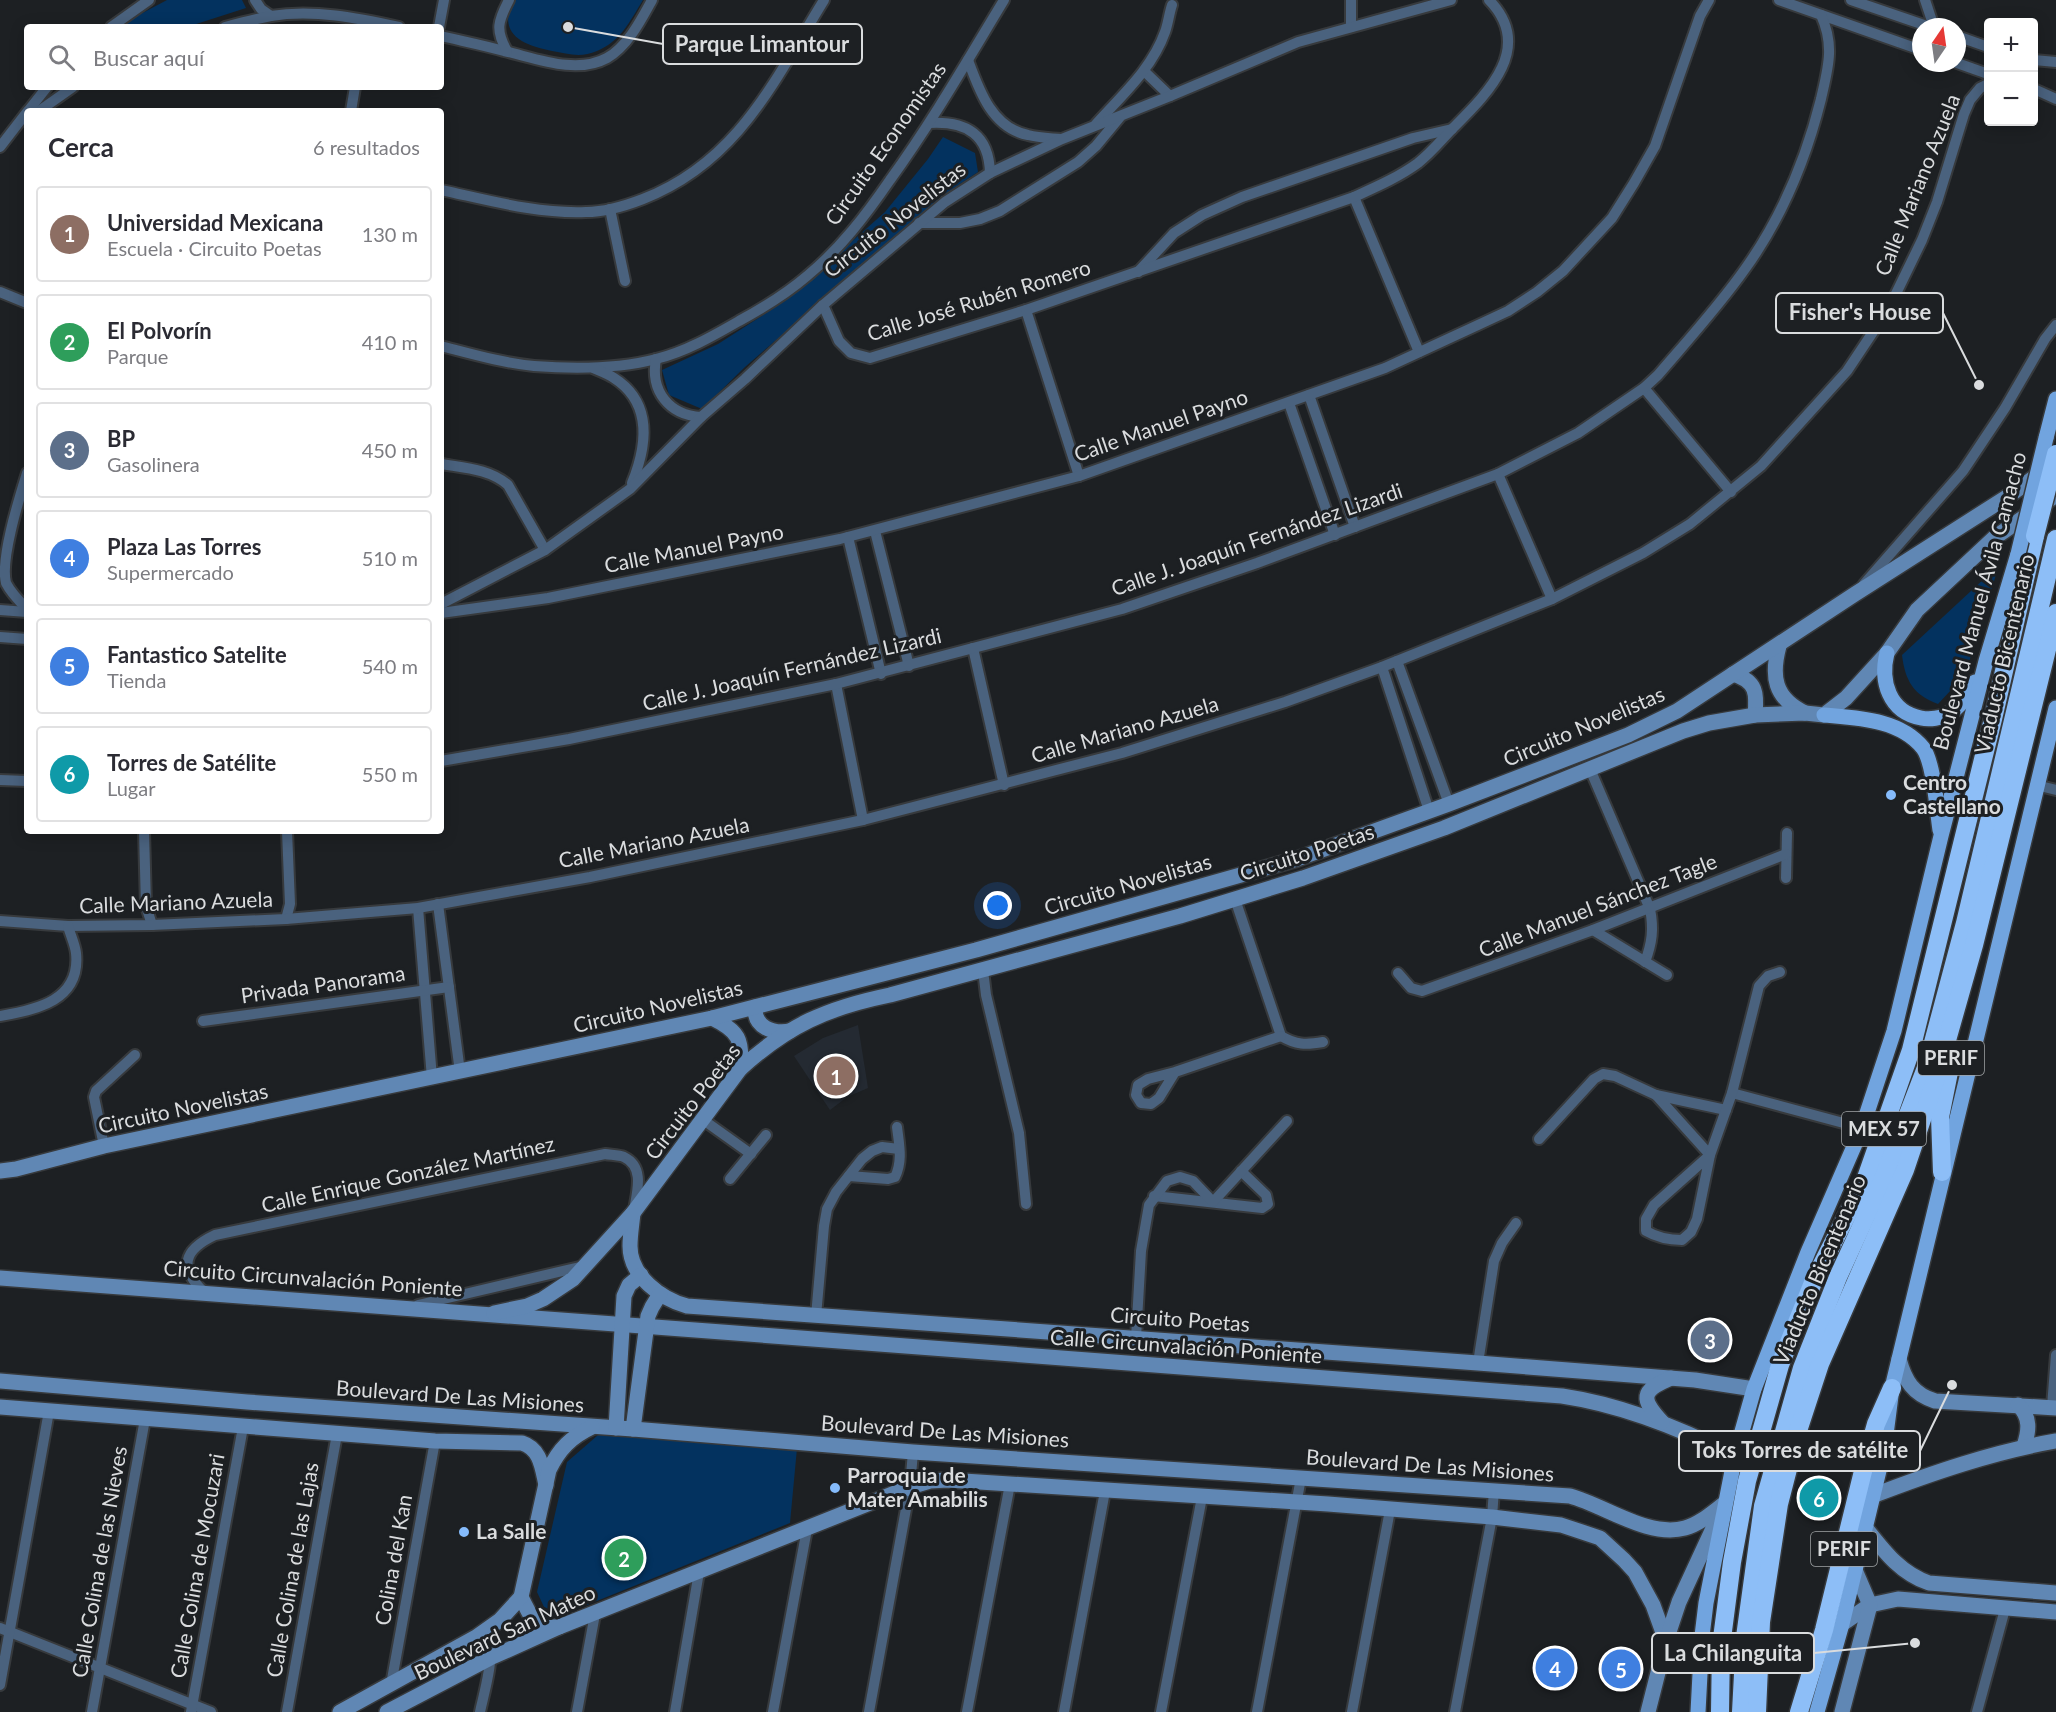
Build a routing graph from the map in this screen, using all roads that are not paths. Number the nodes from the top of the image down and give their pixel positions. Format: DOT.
graph roads {
  1 [pos="149,0"];
  2 [pos="255,0"];
  3 [pos="444,0"];
  4 [pos="509,0"];
  5 [pos="652,0"];
  6 [pos="824,0"];
  7 [pos="1004,0"];
  8 [pos="1351,0"];
  9 [pos="1451,0"];
  10 [pos="1489,0"];
  11 [pos="1709,0"];
  12 [pos="1779,0"];
  13 [pos="1851,0"];
  14 [pos="1925,0"];
  15 [pos="1172,5"];
  16 [pos="1821,15"];
  17 [pos="271,16"];
  18 [pos="1930,18"];
  19 [pos="1912,20"];
  20 [pos="352,22"];
  21 [pos="115,24"];
  22 [pos="238,24"];
  23 [pos="371,24"];
  24 [pos="440,24"];
  25 [pos="1351,27"];
  26 [pos="444,37"];
  27 [pos="1966,39"];
  28 [pos="1984,45"];
  29 [pos="1912,47"];
  30 [pos="507,51"];
  31 [pos="968,60"];
  32 [pos="2038,60"];
  33 [pos="2056,62"];
  34 [pos="1966,66"];
  35 [pos="1144,71"];
  36 [pos="1984,72"];
  37 [pos="1984,86"];
  38 [pos="45,90"];
  39 [pos="69,90"];
  40 [pos="354,90"];
  41 [pos="2038,91"];
  42 [pos="1170,96"];
  43 [pos="2056,99"];
  44 [pos="31,108"];
  45 [pos="43,108"];
  46 [pos="352,108"];
  47 [pos="24,117"];
  48 [pos="1120,117"];
  49 [pos="24,122"];
  50 [pos="930,123"];
  51 [pos="1094,126"];
  52 [pos="1452,129"];
  53 [pos="11,132"];
  54 [pos="1062,140"];
  55 [pos="0,147"];
  56 [pos="990,173"];
  57 [pos="444,191"];
  58 [pos="1354,197"];
  59 [pos="610,209"];
  60 [pos="919,223"];
  61 [pos="1137,273"];
  62 [pos="625,281"];
  63 [pos="0,292"];
  64 [pos="24,302"];
  65 [pos="823,305"];
  66 [pos="1026,310"];
  67 [pos="2056,325"];
  68 [pos="444,347"];
  69 [pos="1419,352"];
  70 [pos="656,359"];
  71 [pos="592,367"];
  72 [pos="1644,388"];
  73 [pos="1309,395"];
  74 [pos="2056,399"];
  75 [pos="1289,403"];
  76 [pos="701,417"];
  77 [pos="2056,454"];
  78 [pos="2056,462"];
  79 [pos="444,465"];
  80 [pos="1498,474"];
  81 [pos="1079,476"];
  82 [pos="24,483"];
  83 [pos="630,489"];
  84 [pos="1731,492"];
  85 [pos="2056,495"];
  86 [pos="1355,527"];
  87 [pos="875,531"];
  88 [pos="1335,535"];
  89 [pos="848,537"];
  90 [pos="2056,539"];
  91 [pos="545,550"];
  92 [pos="1855,594"];
  93 [pos="1552,598"];
  94 [pos="444,602"];
  95 [pos="24,606"];
  96 [pos="0,610"];
  97 [pos="24,610"];
  98 [pos="444,613"];
  99 [pos="2056,614"];
  100 [pos="0,638"];
  101 [pos="24,639"];
  102 [pos="1779,646"];
  103 [pos="973,648"];
  104 [pos="1887,653"];
  105 [pos="1397,661"];
  106 [pos="1986,661"];
  107 [pos="909,666"];
  108 [pos="1382,667"];
  109 [pos="881,674"];
  110 [pos="1733,674"];
  111 [pos="836,684"];
  112 [pos="2056,708"];
  113 [pos="1805,713"];
  114 [pos="1755,715"];
  115 [pos="1824,715"];
  116 [pos="2054,722"];
  117 [pos="444,760"];
  118 [pos="1590,769"];
  119 [pos="0,780"];
  120 [pos="24,781"];
  121 [pos="1004,785"];
  122 [pos="2036,785"];
  123 [pos="2056,790"];
  124 [pos="1449,804"];
  125 [pos="1429,811"];
  126 [pos="863,820"];
  127 [pos="1787,833"];
  128 [pos="144,834"];
  129 [pos="286,834"];
  130 [pos="1941,836"];
  131 [pos="1786,854"];
  132 [pos="1786,878"];
  133 [pos="1235,899"];
  134 [pos="438,904"];
  135 [pos="418,908"];
  136 [pos="1650,909"];
  137 [pos="286,920"];
  138 [pos="0,921"];
  139 [pos="152,925"];
  140 [pos="68,926"];
  141 [pos="1593,930"];
  142 [pos="1974,945"];
  143 [pos="1646,962"];
  144 [pos="983,970"];
  145 [pos="1780,972"];
  146 [pos="1398,973"];
  147 [pos="1667,975"];
  148 [pos="449,987"];
  149 [pos="425,991"];
  150 [pos="755,1007"];
  151 [pos="0,1016"];
  152 [pos="712,1018"];
  153 [pos="203,1021"];
  154 [pos="790,1030"];
  155 [pos="1281,1036"];
  156 [pos="1323,1042"];
  157 [pos="135,1056"];
  158 [pos="740,1069"];
  159 [pos="460,1072"];
  160 [pos="1175,1072"];
  161 [pos="432,1078"];
  162 [pos="1732,1093"];
  163 [pos="1656,1095"];
  164 [pos="1726,1110"];
  165 [pos="702,1119"];
  166 [pos="1287,1121"];
  167 [pos="897,1127"];
  168 [pos="1863,1128"];
  169 [pos="766,1135"];
  170 [pos="1539,1139"];
  171 [pos="104,1146"];
  172 [pos="899,1149"];
  173 [pos="751,1154"];
  174 [pos="1710,1155"];
  175 [pos="0,1171"];
  176 [pos="1241,1171"];
  177 [pos="1942,1173"];
  178 [pos="849,1176"];
  179 [pos="730,1179"];
  180 [pos="1154,1196"];
  181 [pos="1213,1202"];
  182 [pos="1026,1204"];
  183 [pos="633,1213"];
  184 [pos="1516,1223"];
  185 [pos="586,1266"];
  186 [pos="641,1275"];
  187 [pos="0,1278"];
  188 [pos="205,1293"];
  189 [pos="660,1294"];
  190 [pos="409,1307"];
  191 [pos="494,1313"];
  192 [pos="816,1316"];
  193 [pos="624,1324"];
  194 [pos="646,1325"];
  195 [pos="1136,1338"];
  196 [pos="1188,1342"];
  197 [pos="2056,1356"];
  198 [pos="1899,1359"];
  199 [pos="1478,1363"];
  200 [pos="1187,1369"];
  201 [pos="1671,1378"];
  202 [pos="0,1381"];
  203 [pos="1892,1388"];
  204 [pos="1754,1389"];
  205 [pos="2018,1405"];
  206 [pos="0,1407"];
  207 [pos="2054,1407"];
  208 [pos="49,1411"];
  209 [pos="145,1419"];
  210 [pos="1663,1423"];
  211 [pos="243,1427"];
  212 [pos="592,1427"];
  213 [pos="616,1428"];
  214 [pos="633,1429"];
  215 [pos="337,1434"];
  216 [pos="435,1441"];
  217 [pos="2056,1441"];
  218 [pos="2024,1446"];
  219 [pos="913,1452"];
  220 [pos="1735,1456"];
  221 [pos="1301,1478"];
  222 [pos="1010,1484"];
  223 [pos="546,1485"];
  224 [pos="910,1487"];
  225 [pos="1494,1490"];
  226 [pos="1104,1491"];
  227 [pos="1872,1496"];
  228 [pos="1202,1497"];
  229 [pos="1297,1502"];
  230 [pos="1725,1503"];
  231 [pos="1390,1510"];
  232 [pos="1610,1512"];
  233 [pos="1492,1517"];
  234 [pos="1865,1527"];
  235 [pos="807,1529"];
  236 [pos="1600,1538"];
  237 [pos="1855,1570"];
  238 [pos="699,1572"];
  239 [pos="2056,1593"];
  240 [pos="521,1597"];
  241 [pos="1870,1605"];
  242 [pos="2005,1609"];
  243 [pos="2056,1612"];
  244 [pos="595,1614"];
  245 [pos="1842,1623"];
  246 [pos="559,1627"];
  247 [pos="5,1630"];
  248 [pos="476,1637"];
  249 [pos="1666,1641"];
  250 [pos="490,1658"];
  251 [pos="100,1668"];
  252 [pos="0,1685"];
  253 [pos="391,1685"];
  254 [pos="191,1708"];
  255 [pos="92,1712"];
  256 [pos="211,1712"];
  257 [pos="287,1712"];
  258 [pos="340,1712"];
  259 [pos="387,1712"];
  260 [pos="480,1712"];
  261 [pos="577,1712"];
  262 [pos="675,1712"];
  263 [pos="773,1712"];
  264 [pos="869,1712"];
  265 [pos="967,1712"];
  266 [pos="1064,1712"];
  267 [pos="1161,1712"];
  268 [pos="1257,1712"];
  269 [pos="1352,1712"];
  270 [pos="1455,1712"];
  271 [pos="1648,1712"];
  272 [pos="1698,1712"];
  273 [pos="1720,1712"];
  274 [pos="1741,1712"];
  275 [pos="1757,1712"];
  276 [pos="1799,1712"];
  277 [pos="1817,1712"];
  278 [pos="1842,1712"];
  279 [pos="1977,1712"];
  1 -- 21 [label="street"];
  2 -- 17 [label="street"];
  3 -- 24 [label="street"];
  4 -- 30 [label="street"];
  5 -- 30 [label="street"];
  6 -- 59 [label="street"];
  7 -- 31 [label="street, Circuito Economistas"];
  8 -- 25 [label="street"];
  9 -- 25 [label="street, Circuito Novelistas"];
  10 -- 52 [label="street, Calle José Rubén Romero"];
  11 -- 69 [label="street, Calle Manuel Payno"];
  12 -- 16 [label="street"];
  13 -- 19 [label="street"];
  14 -- 18 [label="street"];
  15 -- 35 [label="street"];
  16 -- 29 [label="street"];
  16 -- 72 [label="street, Calle J. Joaquín Fernández Lizardi"];
  17 -- 20 [label="street"];
  17 -- 22 [label="street"];
  20 -- 23 [label="street"];
  25 -- 42 [label="street, Circuito Novelistas"];
  26 -- 30 [label="street"];
  27 -- 28 [label="street"];
  31 -- 50 [label="street, Circuito Economistas"];
  31 -- 54 [label="street"];
  32 -- 33 [label="street"];
  34 -- 36 [label="street"];
  35 -- 42 [label="street"];
  35 -- 51 [label="street"];
  37 -- 84 [label="street, Calle Mariano Azuela"];
  38 -- 44 [label="street"];
  39 -- 45 [label="street"];
  40 -- 46 [label="street"];
  41 -- 43 [label="street"];
  42 -- 48 [label="street, Circuito Novelistas"];
  47 -- 53 [label="street"];
  48 -- 51 [label="street, Circuito Novelistas"];
  48 -- 60 [label="street"];
  49 -- 53 [label="street"];
  50 -- 56 [label="street"];
  50 -- 70 [label="street, Circuito Economistas"];
  51 -- 54 [label="street, Circuito Novelistas"];
  52 -- 58 [label="street, Calle José Rubén Romero"];
  52 -- 61 [label="street, Calle José Rubén Romero"];
  53 -- 55 [label="street"];
  54 -- 56 [label="street, Circuito Novelistas"];
  56 -- 60 [label="street, Circuito Novelistas"];
  57 -- 59 [label="street"];
  58 -- 61 [label="street, Calle José Rubén Romero"];
  58 -- 69 [label="street"];
  59 -- 62 [label="street"];
  60 -- 65 [label="street, Circuito Novelistas"];
  61 -- 66 [label="street, Calle José Rubén Romero"];
  63 -- 64 [label="street"];
  65 -- 66 [label="street, Calle José Rubén Romero"];
  65 -- 76 [label="street, Circuito Novelistas"];
  66 -- 81 [label="street"];
  67 -- 92 [label="street, Circuito Novelistas"];
  68 -- 71 [label="street, Circuito Economistas"];
  69 -- 73 [label="street, Calle Manuel Payno"];
  70 -- 71 [label="street, Circuito Economistas"];
  70 -- 76 [label="street"];
  71 -- 83 [label="street"];
  72 -- 80 [label="street, Calle J. Joaquín Fernández Lizardi"];
  72 -- 84 [label="street"];
  73 -- 75 [label="street, Calle Manuel Payno"];
  73 -- 86 [label="street"];
  74 -- 106 [label="main road, Boulevard Manuel Ávila Camacho, bridge"];
  75 -- 81 [label="street, Calle Manuel Payno"];
  75 -- 88 [label="street"];
  76 -- 83 [label="street, Circuito Novelistas"];
  77 -- 273 [label="highway, Boulevard Manuel Ávila Camacho / MEX 57, bridge"];
  78 -- 92 [label="main road"];
  79 -- 91 [label="street"];
  80 -- 86 [label="street, Calle J. Joaquín Fernández Lizardi"];
  80 -- 93 [label="street"];
  81 -- 87 [label="street, Calle Manuel Payno"];
  82 -- 95 [label="street"];
  83 -- 91 [label="street, Circuito Novelistas"];
  84 -- 93 [label="street, Calle Mariano Azuela"];
  85 -- 104 [label="main road"];
  86 -- 88 [label="street, Calle J. Joaquín Fernández Lizardi"];
  87 -- 89 [label="street, Calle Manuel Payno"];
  87 -- 107 [label="street"];
  88 -- 103 [label="street, Calle J. Joaquín Fernández Lizardi"];
  89 -- 98 [label="street, Calle Manuel Payno"];
  89 -- 109 [label="street"];
  90 -- 274 [label="highway, Viaducto Bicentenario"];
  91 -- 94 [label="street, Circuito Novelistas"];
  92 -- 102 [label="main road, Circuito Novelistas"];
  93 -- 105 [label="street, Calle Mariano Azuela"];
  96 -- 97 [label="street"];
  99 -- 142 [label="highway, MEX 57"];
  100 -- 101 [label="street"];
  102 -- 110 [label="main road, Circuito Novelistas"];
  102 -- 113 [label="main road"];
  103 -- 107 [label="street, Calle J. Joaquín Fernández Lizardi"];
  103 -- 121 [label="street"];
  104 -- 106 [label="main road"];
  104 -- 115 [label="main road"];
  105 -- 108 [label="street, Calle Mariano Azuela"];
  105 -- 124 [label="street"];
  106 -- 130 [label="main road, Boulevard Manuel Ávila Camacho"];
  107 -- 109 [label="street, Calle J. Joaquín Fernández Lizardi"];
  108 -- 121 [label="street, Calle Mariano Azuela"];
  108 -- 125 [label="street"];
  109 -- 111 [label="street, Calle J. Joaquín Fernández Lizardi"];
  110 -- 114 [label="main road"];
  110 -- 124 [label="main road, Circuito Novelistas"];
  111 -- 117 [label="street, Calle J. Joaquín Fernández Lizardi"];
  111 -- 126 [label="street"];
  112 -- 116 [label="main road"];
  113 -- 114 [label="main road, Circuito Poetas"];
  113 -- 115 [label="main road, Circuito Poetas"];
  114 -- 118 [label="main road, Circuito Poetas"];
  115 -- 130 [label="main road"];
  116 -- 122 [label="main road"];
  118 -- 133 [label="main road, Circuito Poetas"];
  118 -- 136 [label="street"];
  119 -- 120 [label="street"];
  121 -- 126 [label="street, Calle Mariano Azuela"];
  122 -- 123 [label="street"];
  122 -- 177 [label="main road"];
  124 -- 125 [label="main road, Circuito Novelistas"];
  125 -- 150 [label="main road, Circuito Novelistas"];
  126 -- 134 [label="street, Calle Mariano Azuela"];
  127 -- 131 [label="street"];
  128 -- 139 [label="street"];
  129 -- 137 [label="street"];
  130 -- 168 [label="main road, Boulevard Manuel Ávila Camacho"];
  131 -- 132 [label="street"];
  131 -- 136 [label="street, Calle Manuel Sánchez Tagle"];
  133 -- 144 [label="main road, Circuito Poetas"];
  133 -- 155 [label="street"];
  134 -- 135 [label="street, Calle Mariano Azuela"];
  134 -- 148 [label="street"];
  135 -- 137 [label="street, Calle Mariano Azuela"];
  135 -- 149 [label="street"];
  136 -- 141 [label="street, Calle Manuel Sánchez Tagle"];
  136 -- 143 [label="street"];
  137 -- 139 [label="street, Calle Mariano Azuela"];
  138 -- 140 [label="street, Calle Mariano Azuela"];
  139 -- 140 [label="street, Calle Mariano Azuela"];
  140 -- 151 [label="street"];
  141 -- 143 [label="street"];
  141 -- 146 [label="street, Calle Manuel Sánchez Tagle"];
  142 -- 177 [label="highway, PERIF"];
  142 -- 275 [label="highway, MEX 57"];
  143 -- 147 [label="street"];
  144 -- 154 [label="main road, Circuito Poetas"];
  144 -- 182 [label="street"];
  145 -- 162 [label="street"];
  148 -- 149 [label="street, Privada Panorama"];
  148 -- 159 [label="street"];
  149 -- 153 [label="street, Privada Panorama"];
  149 -- 161 [label="street"];
  150 -- 152 [label="main road, Circuito Novelistas"];
  150 -- 154 [label="main road"];
  152 -- 158 [label="main road"];
  152 -- 159 [label="main road, Circuito Novelistas"];
  154 -- 158 [label="main road, Circuito Poetas"];
  155 -- 156 [label="street"];
  155 -- 160 [label="street"];
  157 -- 171 [label="street"];
  158 -- 165 [label="main road, Circuito Poetas"];
  159 -- 161 [label="main road, Circuito Novelistas"];
  160 -- 160 [label="street"];
  161 -- 171 [label="main road, Circuito Novelistas"];
  162 -- 164 [label="street"];
  162 -- 168 [label="street"];
  163 -- 164 [label="street"];
  163 -- 170 [label="street"];
  163 -- 174 [label="street"];
  164 -- 174 [label="street"];
  165 -- 173 [label="street"];
  165 -- 183 [label="main road, Circuito Poetas"];
  166 -- 176 [label="street"];
  167 -- 172 [label="street"];
  168 -- 204 [label="main road, Boulevard Manuel Ávila Camacho"];
  169 -- 173 [label="street"];
  171 -- 175 [label="main road, Circuito Novelistas"];
  172 -- 178 [label="street"];
  172 -- 178 [label="street"];
  173 -- 179 [label="street"];
  174 -- 174 [label="street"];
  176 -- 181 [label="street"];
  176 -- 181 [label="street"];
  177 -- 198 [label="main road"];
  178 -- 192 [label="street"];
  180 -- 181 [label="street"];
  180 -- 181 [label="street"];
  180 -- 195 [label="street"];
  183 -- 185 [label="main road, Circuito Poetas"];
  183 -- 186 [label="main road, Circuito Poetas"];
  183 -- 188 [label="street, Calle Enrique González Martínez"];
  184 -- 199 [label="street"];
  185 -- 190 [label="street"];
  185 -- 191 [label="main road, Circuito Poetas"];
  186 -- 189 [label="main road, Circuito Poetas"];
  186 -- 193 [label="main road"];
  187 -- 188 [label="main road, Circuito Circunvalación Poniente"];
  188 -- 190 [label="main road, Circuito Circunvalación Poniente"];
  189 -- 192 [label="main road, Circuito Poetas"];
  189 -- 194 [label="main road"];
  190 -- 191 [label="main road, Circuito Circunvalación Poniente"];
  191 -- 193 [label="main road, Circuito Circunvalación Poniente"];
  192 -- 195 [label="main road, Circuito Poetas"];
  193 -- 194 [label="main road, Calle Circunvalación Poniente"];
  193 -- 213 [label="main road"];
  194 -- 200 [label="main road, Calle Circunvalación Poniente"];
  194 -- 214 [label="main road"];
  195 -- 196 [label="main road, Circuito Poetas"];
  196 -- 199 [label="main road, Circuito Poetas"];
  196 -- 200 [label="main road"];
  197 -- 207 [label="street"];
  198 -- 203 [label="main road"];
  198 -- 205 [label="main road"];
  199 -- 201 [label="main road, Circuito Poetas"];
  200 -- 210 [label="main road, Calle Circunvalación Poniente"];
  201 -- 204 [label="main road, Circuito Poetas"];
  201 -- 210 [label="main road"];
  202 -- 212 [label="main road, Boulevard De Las Misiones"];
  203 -- 227 [label="main road"];
  203 -- 276 [label="highway, PERIF"];
  204 -- 220 [label="main road, Boulevard Manuel Ávila Camacho"];
  205 -- 207 [label="main road"];
  205 -- 218 [label="main road"];
  206 -- 208 [label="main road, Boulevard De Las Misiones"];
  208 -- 209 [label="main road, Boulevard De Las Misiones"];
  208 -- 247 [label="street"];
  209 -- 211 [label="main road, Boulevard De Las Misiones"];
  209 -- 251 [label="street, Calle Colina de las Nieves"];
  210 -- 220 [label="main road, Calle Circunvalación Poniente"];
  211 -- 215 [label="main road, Boulevard De Las Misiones"];
  211 -- 254 [label="street, Calle Colina de Mocuzari"];
  212 -- 213 [label="main road, Boulevard De Las Misiones"];
  212 -- 223 [label="main road"];
  213 -- 214 [label="main road, Boulevard De Las Misiones"];
  214 -- 219 [label="main road, Boulevard De Las Misiones"];
  215 -- 216 [label="main road, Boulevard De Las Misiones"];
  215 -- 257 [label="street, Calle Colina de las Lajas"];
  216 -- 223 [label="main road, Boulevard De Las Misiones"];
  216 -- 253 [label="street, Colina del Kan"];
  217 -- 218 [label="main road"];
  218 -- 227 [label="main road"];
  219 -- 221 [label="main road, Boulevard De Las Misiones"];
  219 -- 224 [label="street"];
  220 -- 230 [label="main road, Boulevard Manuel Ávila Camacho"];
  221 -- 225 [label="main road, Boulevard De Las Misiones"];
  221 -- 229 [label="street"];
  222 -- 224 [label="main road"];
  222 -- 226 [label="main road"];
  222 -- 265 [label="street"];
  223 -- 240 [label="main road"];
  224 -- 235 [label="main road, Boulevard San Mateo"];
  224 -- 264 [label="street"];
  225 -- 232 [label="main road, Boulevard De Las Misiones"];
  225 -- 233 [label="street"];
  226 -- 228 [label="main road"];
  226 -- 266 [label="street"];
  227 -- 234 [label="main road"];
  228 -- 229 [label="main road"];
  228 -- 267 [label="street"];
  229 -- 231 [label="main road"];
  229 -- 268 [label="street"];
  230 -- 232 [label="main road, Boulevard De Las Misiones"];
  230 -- 249 [label="main road"];
  230 -- 272 [label="main road, Boulevard Manuel Ávila Camacho"];
  231 -- 233 [label="main road"];
  231 -- 269 [label="street"];
  232 -- 236 [label="main road"];
  233 -- 236 [label="main road"];
  233 -- 270 [label="street"];
  234 -- 237 [label="main road"];
  234 -- 239 [label="main road"];
  235 -- 238 [label="main road, Boulevard San Mateo"];
  235 -- 263 [label="street"];
  236 -- 249 [label="main road"];
  237 -- 241 [label="main road"];
  237 -- 245 [label="main road"];
  238 -- 244 [label="main road, Boulevard San Mateo"];
  238 -- 262 [label="street"];
  240 -- 246 [label="main road"];
  240 -- 248 [label="main road, Boulevard San Mateo"];
  241 -- 242 [label="main road"];
  241 -- 245 [label="main road"];
  241 -- 278 [label="main road"];
  242 -- 243 [label="main road"];
  242 -- 279 [label="street"];
  244 -- 246 [label="main road, Boulevard San Mateo"];
  244 -- 261 [label="street"];
  245 -- 277 [label="main road"];
  246 -- 250 [label="main road, Boulevard San Mateo"];
  247 -- 251 [label="street"];
  247 -- 252 [label="street"];
  248 -- 250 [label="street"];
  248 -- 253 [label="main road, Boulevard San Mateo"];
  249 -- 271 [label="main road"];
  250 -- 259 [label="main road, Boulevard San Mateo"];
  250 -- 260 [label="street"];
  251 -- 254 [label="street"];
  251 -- 255 [label="street, Calle Colina de las Nieves"];
  253 -- 258 [label="main road, Boulevard San Mateo"];
  254 -- 256 [label="street"];
}
